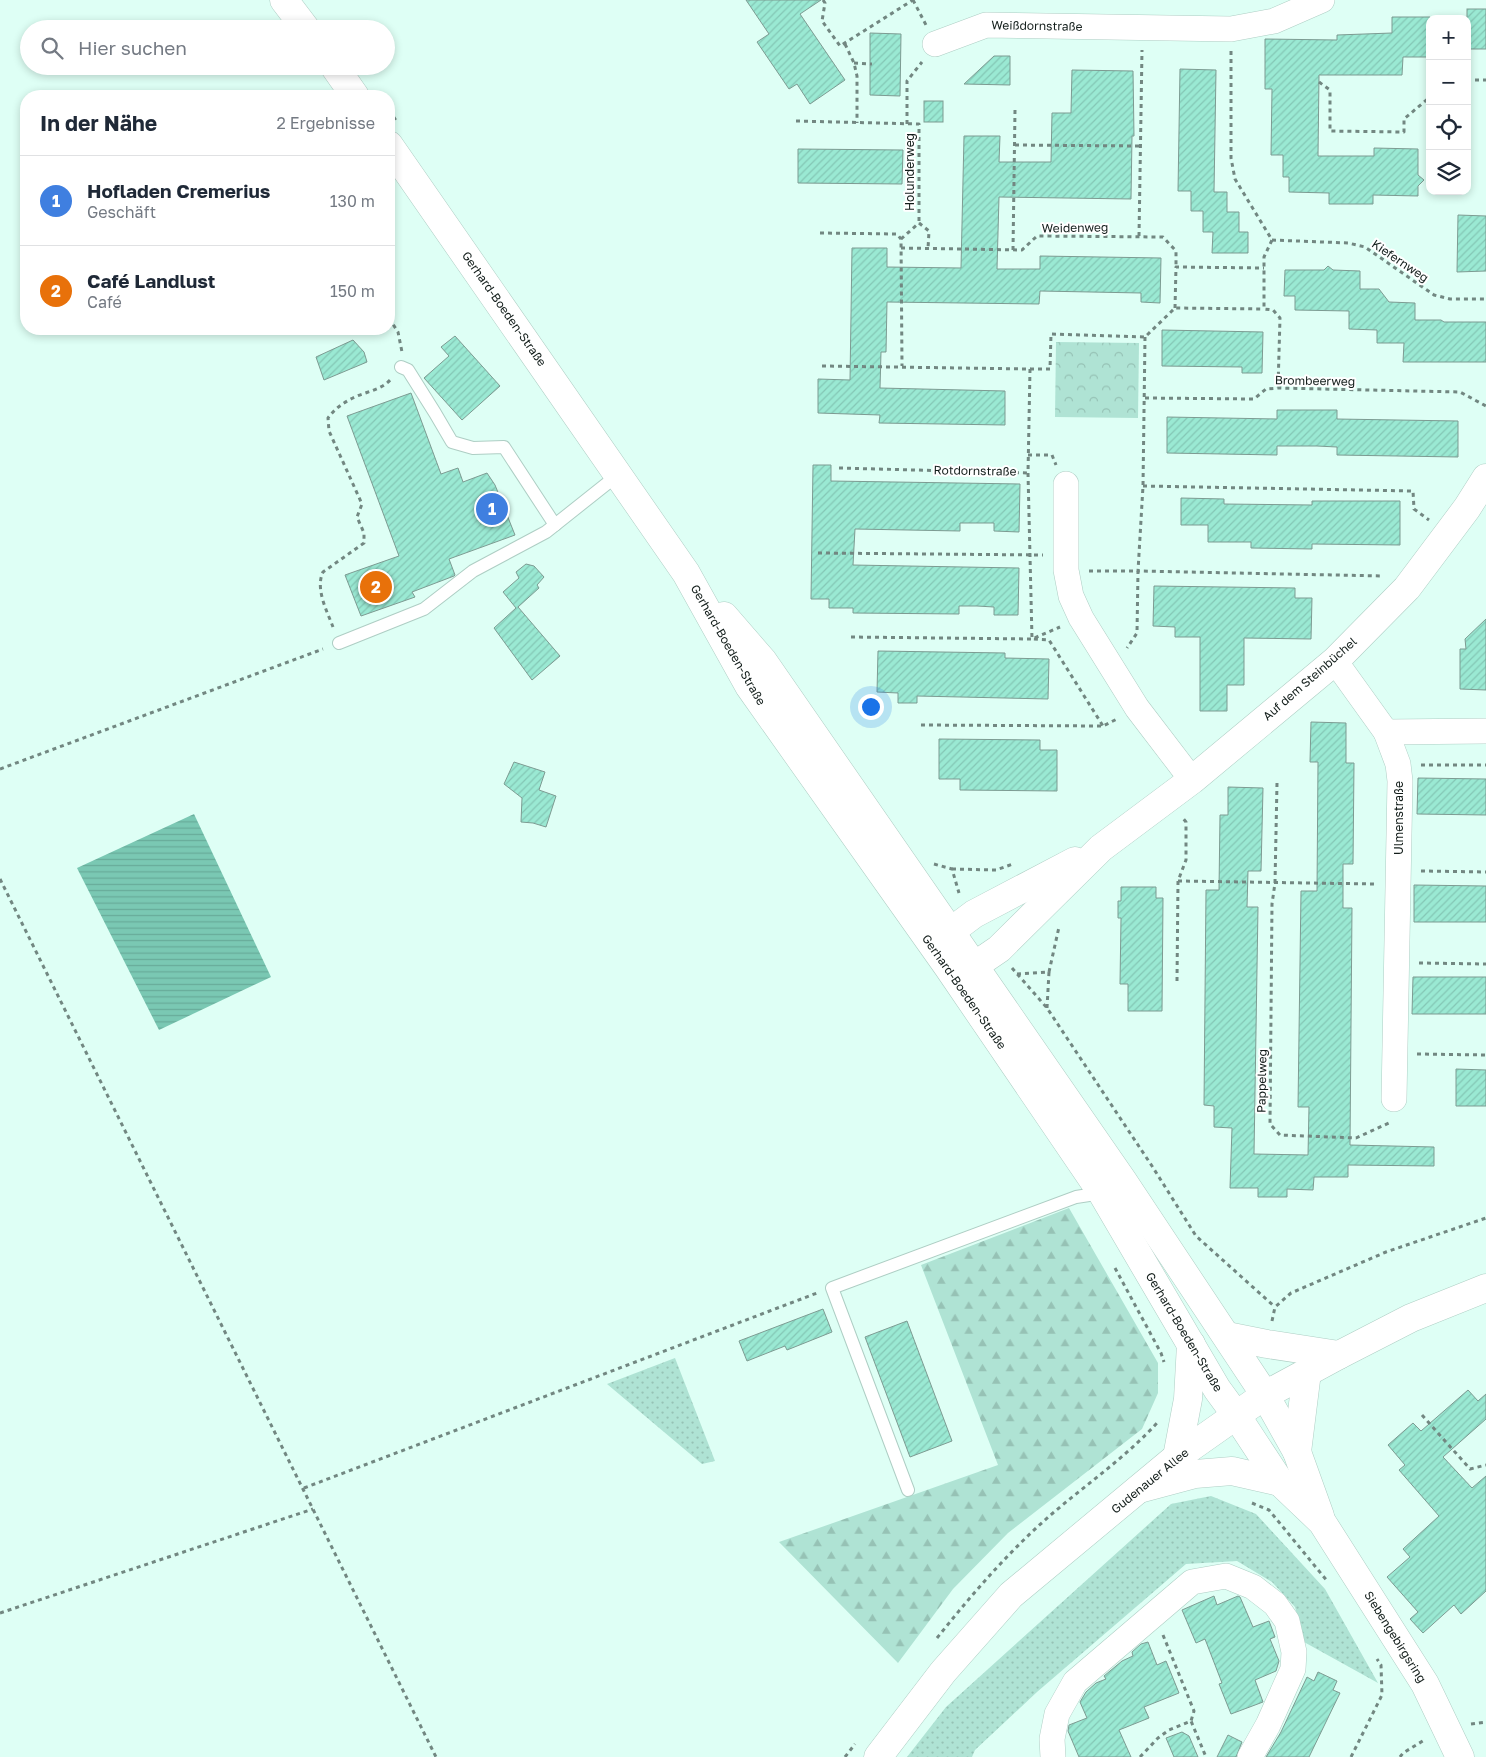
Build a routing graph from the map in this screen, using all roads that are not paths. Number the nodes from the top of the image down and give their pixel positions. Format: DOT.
graph roads {
  1 [pos="284,0"];
  2 [pos="1322,0"];
  3 [pos="299,20"];
  4 [pos="935,44"];
  5 [pos="340,75"];
  6 [pos="350,90"];
  7 [pos="395,154"];
  8 [pos="401,367"];
  9 [pos="619,474"];
  10 [pos="1486,478"];
  11 [pos="1066,484"];
  12 [pos="555,525"];
  13 [pos="339,644"];
  14 [pos="1335,661"];
  15 [pos="1386,732"];
  16 [pos="1486,732"];
  17 [pos="1192,780"];
  18 [pos="1101,848"];
  19 [pos="953,955"];
  20 [pos="1394,1099"];
  21 [pos="1102,1192"];
  22 [pos="1486,1288"];
  23 [pos="1227,1336"];
  24 [pos="1191,1344"];
  25 [pos="1338,1354"];
  26 [pos="1307,1372"];
  27 [pos="1264,1395"];
  28 [pos="1236,1416"];
  29 [pos="1297,1452"];
  30 [pos="1177,1457"];
  31 [pos="1280,1482"];
  32 [pos="1139,1489"];
  33 [pos="908,1490"];
  34 [pos="1322,1522"];
  35 [pos="878,1757"];
  36 [pos="1053,1757"];
  37 [pos="1250,1757"];
  38 [pos="1460,1757"];
  1 -- 3 [label="main road"];
  2 -- 4 [label="street, Weißdornstraße"];
  5 -- 6 [label="main road"];
  7 -- 9 [label="main road, Gerhard-Boeden-Straße"];
  8 -- 12 [label="lane"];
  9 -- 12 [label="lane"];
  9 -- 19 [label="main road, Gerhard-Boeden-Straße"];
  10 -- 14 [label="main road, Auf dem Steinbüchel"];
  11 -- 17 [label="street"];
  12 -- 13 [label="lane"];
  14 -- 15 [label="street, Ulmenstraße"];
  14 -- 17 [label="main road, Auf dem Steinbüchel"];
  15 -- 16 [label="street"];
  15 -- 20 [label="street, Ulmenstraße"];
  17 -- 18 [label="main road, Auf dem Steinbüchel"];
  18 -- 19 [label="main road, Auf dem Steinbüchel"];
  18 -- 19 [label="main road, Auf dem Steinbüchel"];
  19 -- 21 [label="main road, Gerhard-Boeden-Straße"];
  19 -- 23 [label="main road, Gerhard-Boeden-Straße"];
  21 -- 24 [label="main road, Gerhard-Boeden-Straße"];
  21 -- 33 [label="lane"];
  22 -- 25 [label="main road, Gudenauer Allee"];
  23 -- 25 [label="main road"];
  23 -- 27 [label="main road, Gerhard-Boeden-Straße"];
  24 -- 28 [label="main road, Gerhard-Boeden-Straße"];
  24 -- 30 [label="main road"];
  25 -- 26 [label="main road, Gudenauer Allee"];
  26 -- 27 [label="main road, Gudenauer Allee"];
  26 -- 29 [label="main road"];
  27 -- 28 [label="main road, Gudenauer Allee"];
  27 -- 29 [label="main road, Siebengebirgsring"];
  28 -- 30 [label="main road, Gudenauer Allee"];
  28 -- 31 [label="main road, Siebengebirgsring"];
  29 -- 34 [label="main road, Siebengebirgsring"];
  30 -- 32 [label="main road, Gudenauer Allee"];
  31 -- 32 [label="main road"];
  31 -- 34 [label="main road, Siebengebirgsring"];
  32 -- 35 [label="main road, Gudenauer Allee"];
  34 -- 38 [label="main road, Siebengebirgsring"];
  36 -- 37 [label="street"];
}
